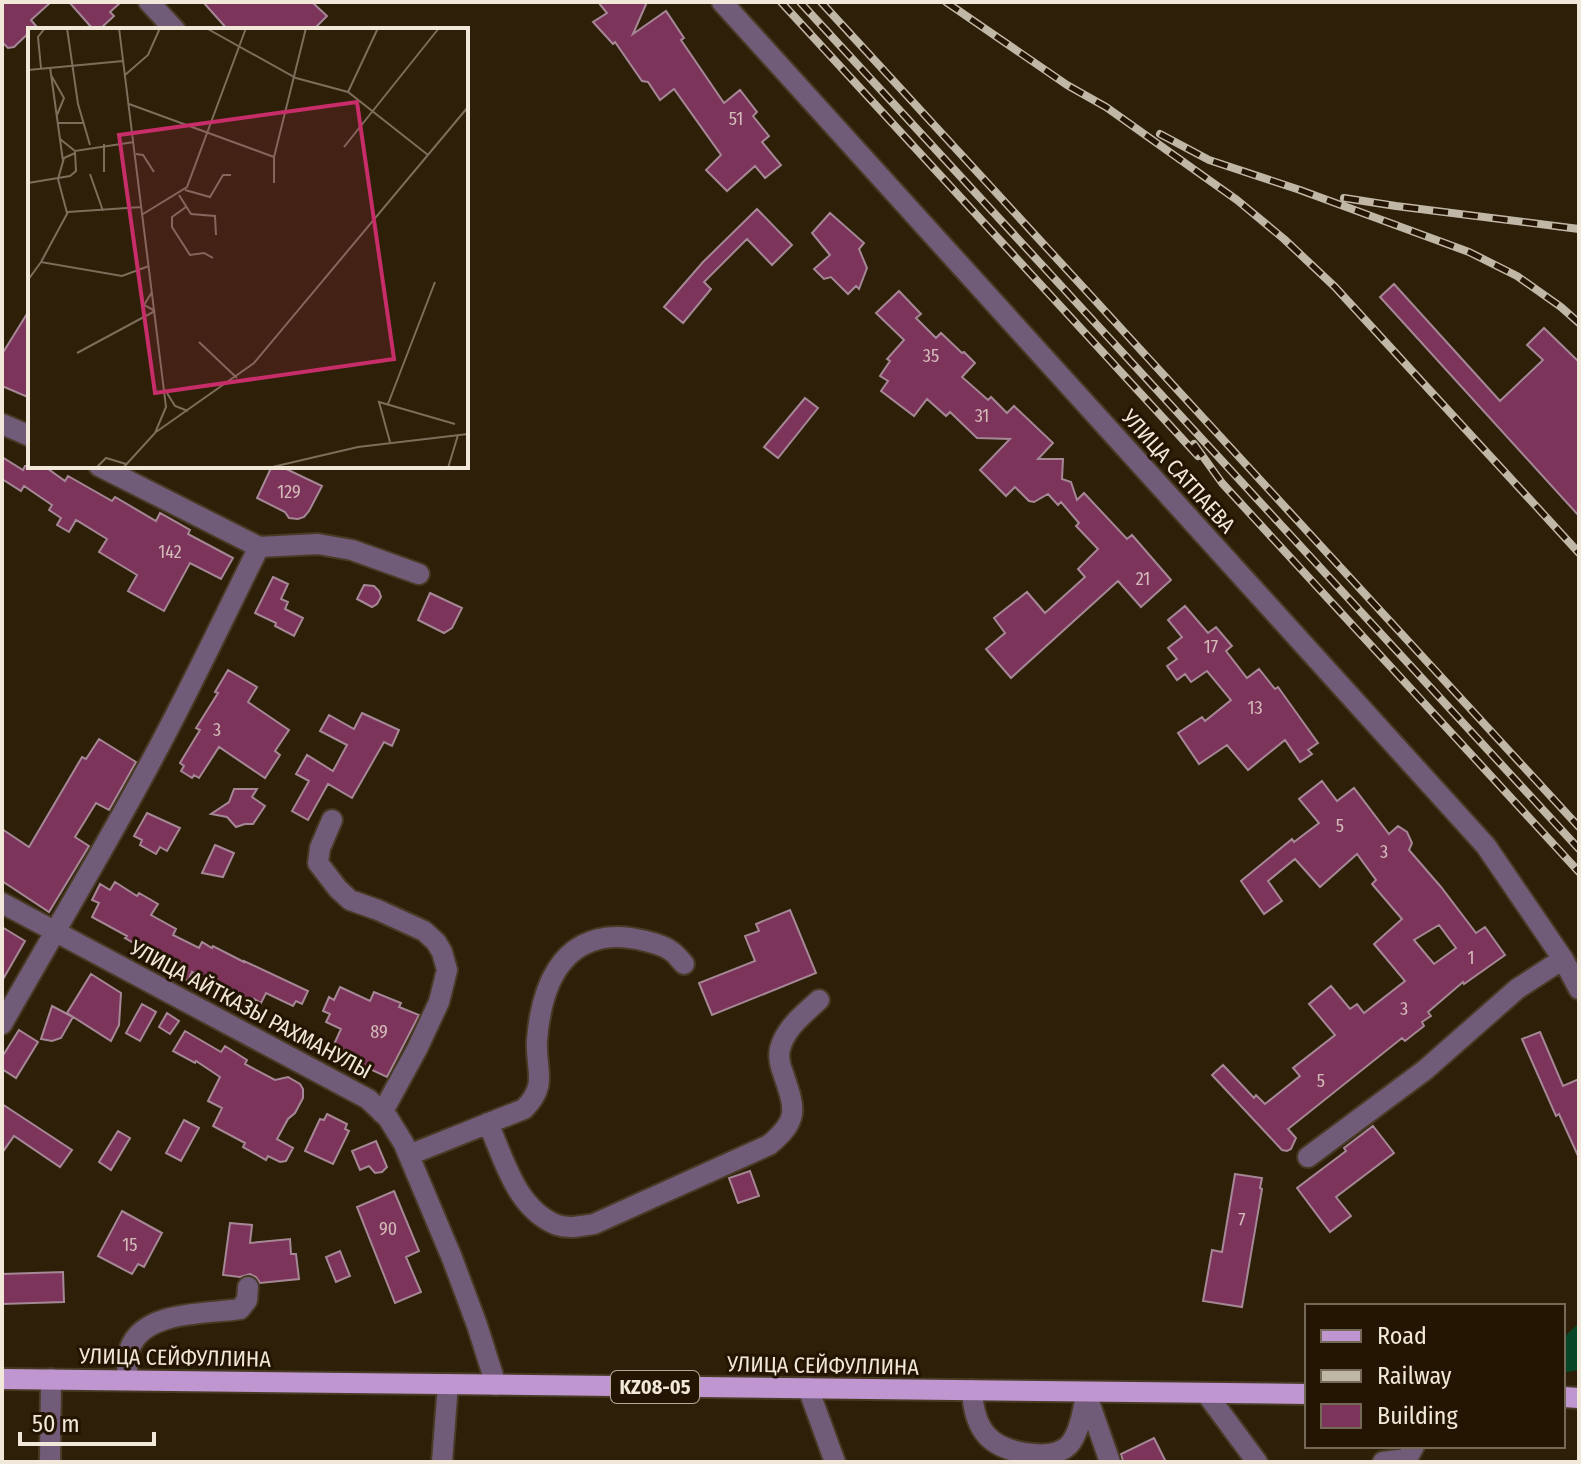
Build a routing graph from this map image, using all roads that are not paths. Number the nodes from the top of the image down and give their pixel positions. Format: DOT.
graph roads {
  1 [pos="149,2"];
  2 [pos="722,2"];
  3 [pos="173,28"];
  4 [pos="2,424"];
  5 [pos="28,435"];
  6 [pos="103,468"];
  7 [pos="259,547"];
  8 [pos="419,574"];
  9 [pos="332,820"];
  10 [pos="2,903"];
  11 [pos="54,932"];
  12 [pos="1563,959"];
  13 [pos="684,964"];
  14 [pos="1579,989"];
  15 [pos="819,1000"];
  16 [pos="2,1024"];
  17 [pos="382,1113"];
  18 [pos="488,1123"];
  19 [pos="409,1155"];
  20 [pos="1308,1157"];
  21 [pos="248,1287"];
  22 [pos="2,1379"];
  23 [pos="51,1379"];
  24 [pos="127,1380"];
  25 [pos="448,1384"];
  26 [pos="496,1385"];
  27 [pos="808,1388"];
  28 [pos="972,1390"];
  29 [pos="1086,1392"];
  30 [pos="1206,1393"];
  31 [pos="1305,1394"];
  32 [pos="1413,1448"];
  33 [pos="50,1462"];
  34 [pos="442,1462"];
  35 [pos="835,1462"];
  36 [pos="1110,1462"];
  37 [pos="1257,1462"];
  38 [pos="1383,1462"];
  1 -- 3 [label="street"];
  2 -- 12 [label="street, УЛИЦА САТПАЕВА"];
  4 -- 5 [label="street"];
  6 -- 7 [label="street"];
  7 -- 8 [label="street"];
  7 -- 11 [label="street"];
  9 -- 17 [label="street"];
  10 -- 11 [label="street, УЛИЦА АЙТКАЗЫ РАХМАНУЛЫ"];
  11 -- 16 [label="street"];
  11 -- 17 [label="street, УЛИЦА АЙТКАЗЫ РАХМАНУЛЫ"];
  12 -- 14 [label="street, УЛИЦА САТПАЕВА"];
  12 -- 20 [label="street"];
  13 -- 18 [label="street"];
  15 -- 18 [label="street"];
  17 -- 19 [label="street, УЛИЦА АЙТКАЗЫ РАХМАНУЛЫ"];
  18 -- 19 [label="street"];
  19 -- 26 [label="street, УЛИЦА АЙТКАЗЫ РАХМАНУЛЫ"];
  21 -- 24 [label="street"];
  22 -- 23 [label="main road, УЛИЦА СЕЙФУЛЛИНА / KZ08-05"];
  23 -- 24 [label="main road, УЛИЦА СЕЙФУЛЛИНА / KZ08-05"];
  23 -- 33 [label="street"];
  24 -- 25 [label="main road, УЛИЦА СЕЙФУЛЛИНА / KZ08-05"];
  25 -- 26 [label="main road, УЛИЦА СЕЙФУЛЛИНА / KZ08-05"];
  25 -- 34 [label="street"];
  26 -- 27 [label="main road, УЛИЦА СЕЙФУЛЛИНА / KZ08-05"];
  27 -- 28 [label="main road, УЛИЦА СЕЙФУЛЛИНА / KZ08-05"];
  27 -- 35 [label="street"];
  28 -- 29 [label="main road, УЛИЦА СЕЙФУЛЛИНА / KZ08-05"];
  28 -- 29 [label="street"];
  29 -- 30 [label="main road, УЛИЦА СЕЙФУЛЛИНА / KZ08-05"];
  29 -- 36 [label="street"];
  30 -- 31 [label="main road, УЛИЦА СЕЙФУЛЛИНА / KZ08-05"];
  30 -- 37 [label="street"];
  32 -- 38 [label="street"];
}
